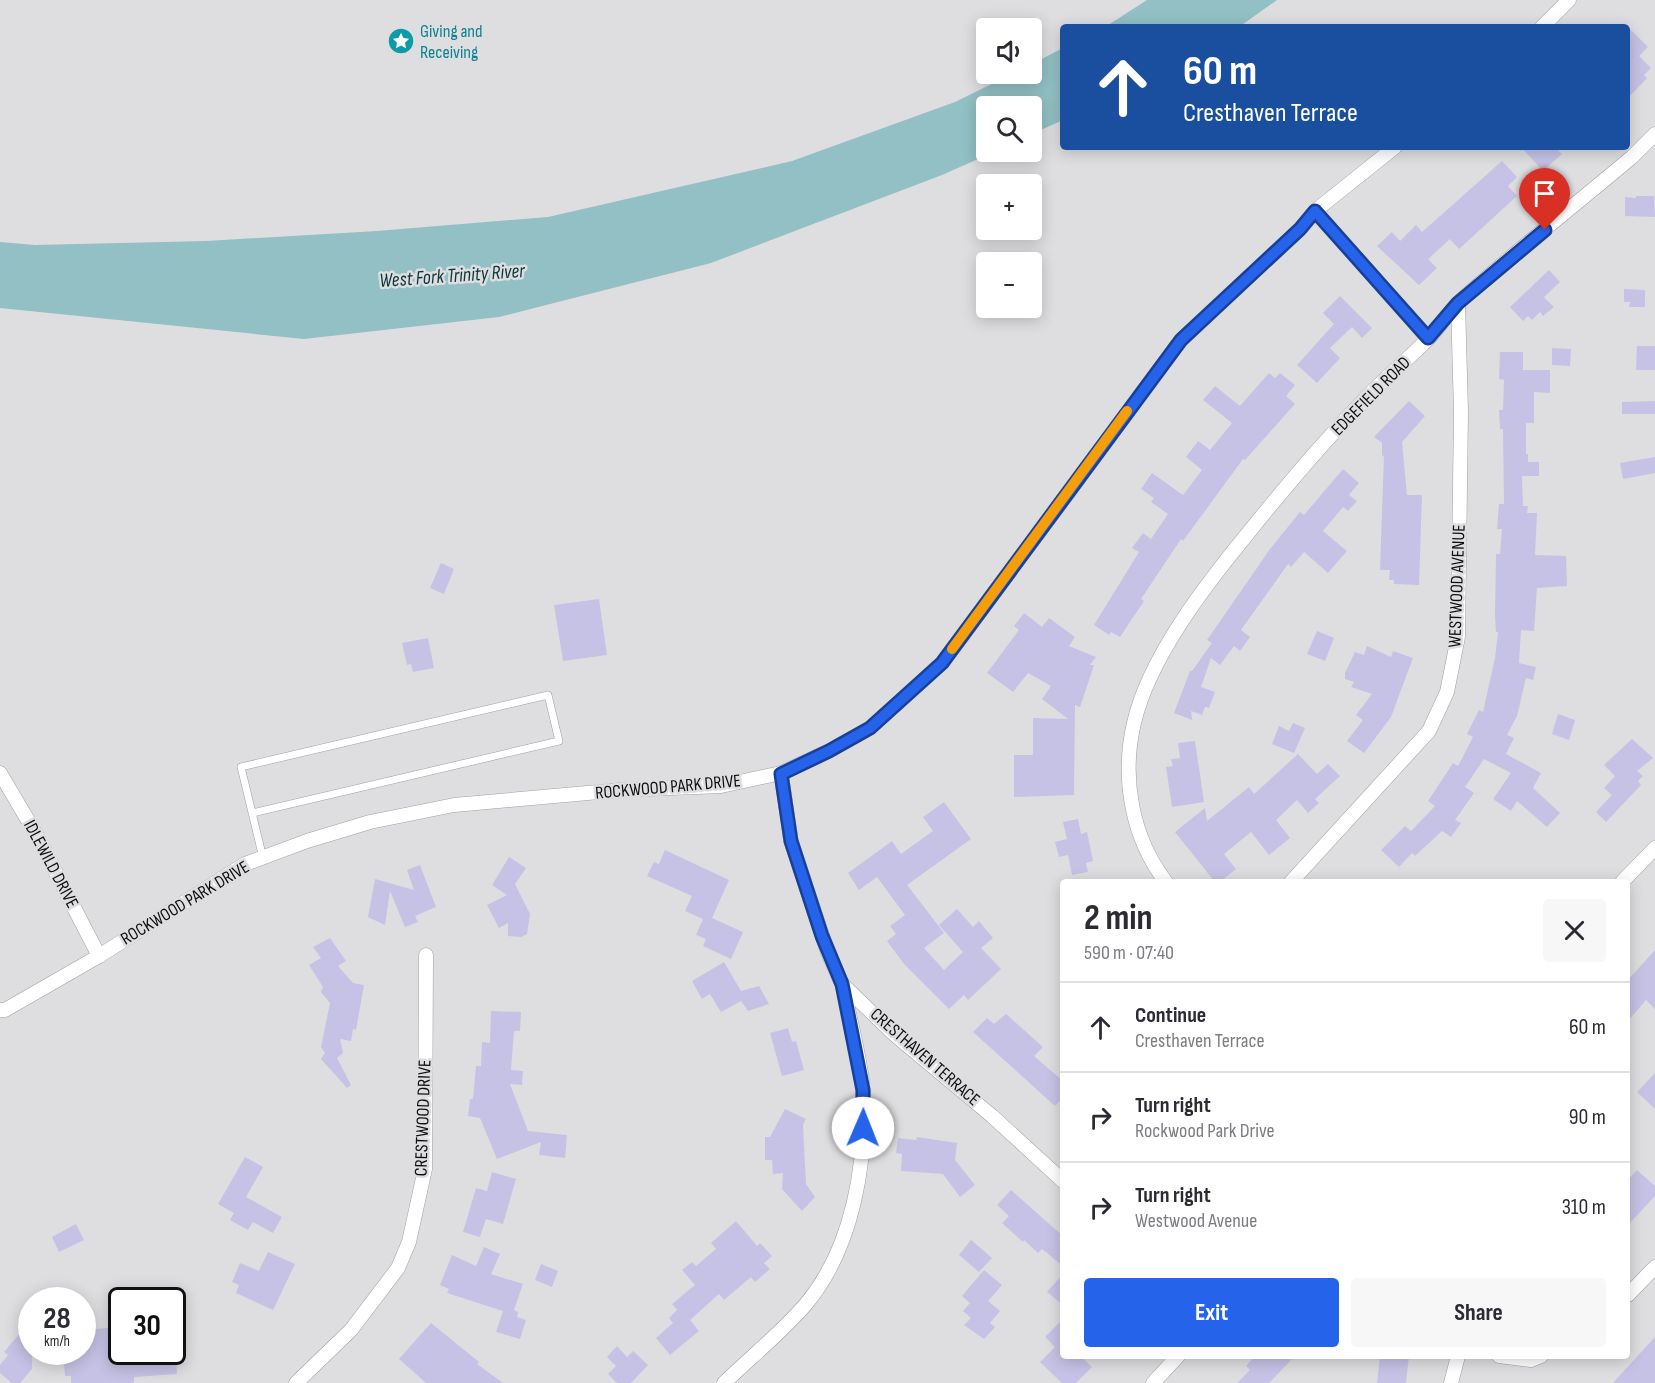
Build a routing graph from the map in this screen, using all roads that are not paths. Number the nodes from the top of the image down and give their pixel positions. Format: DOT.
graph roads {
  1 [pos="1569,0"];
  2 [pos="1545,24"];
  3 [pos="1655,134"];
  4 [pos="1391,150"];
  5 [pos="1315,211"];
  6 [pos="1458,303"];
  7 [pos="1428,338"];
  8 [pos="0,773"];
  9 [pos="781,774"];
  10 [pos="252,813"];
  11 [pos="1655,848"];
  12 [pos="263,858"];
  13 [pos="1165,879"];
  14 [pos="1294,879"];
  15 [pos="1625,879"];
  16 [pos="426,955"];
  17 [pos="99,956"];
  18 [pos="842,984"];
  19 [pos="2,1011"];
  20 [pos="1060,1178"];
  21 [pos="1655,1267"];
  22 [pos="1630,1293"];
  23 [pos="1175,1359"];
  24 [pos="1457,1359"];
  25 [pos="296,1383"];
  26 [pos="724,1383"];
  27 [pos="1153,1383"];
  28 [pos="1451,1383"];
  1 -- 2 [label="street"];
  3 -- 6 [label="street, EDGEFIELD ROAD"];
  4 -- 5 [label="street, ROCKWOOD PARK DRIVE"];
  5 -- 7 [label="street"];
  5 -- 9 [label="street, ROCKWOOD PARK DRIVE"];
  6 -- 7 [label="street, EDGEFIELD ROAD"];
  6 -- 14 [label="street, WESTWOOD AVENUE"];
  7 -- 13 [label="street, EDGEFIELD ROAD"];
  8 -- 17 [label="street, IDLEWILD DRIVE"];
  9 -- 12 [label="street, ROCKWOOD PARK DRIVE"];
  9 -- 18 [label="street, CRESTHAVEN TERRACE"];
  10 -- 10 [label="lane"];
  10 -- 12 [label="lane"];
  11 -- 15 [label="street"];
  12 -- 17 [label="street, ROCKWOOD PARK DRIVE"];
  16 -- 25 [label="street, CRESTWOOD DRIVE"];
  17 -- 19 [label="street, ROCKWOOD PARK DRIVE"];
  18 -- 20 [label="street, CRESTHAVEN TERRACE"];
  18 -- 26 [label="street"];
  21 -- 22 [label="street"];
  23 -- 27 [label="street"];
  24 -- 28 [label="street"];
}
